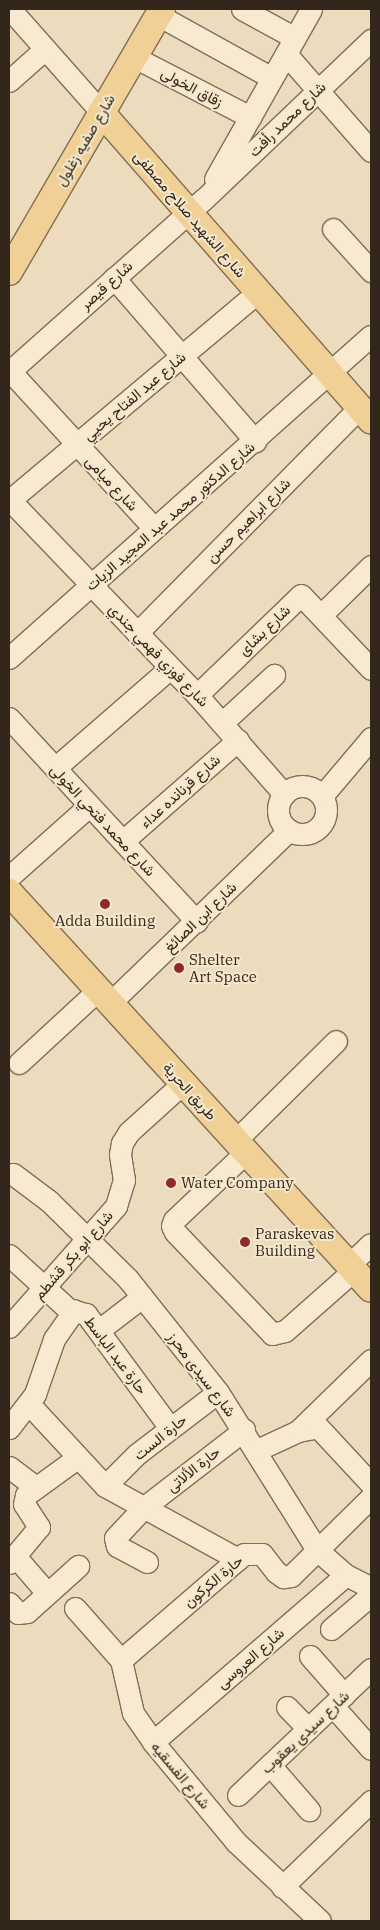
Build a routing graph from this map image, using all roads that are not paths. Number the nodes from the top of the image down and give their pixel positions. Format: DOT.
graph roads {
  1 [pos="10,9"];
  2 [pos="242,9"];
  3 [pos="311,9"];
  4 [pos="160,12"];
  5 [pos="371,40"];
  6 [pos="290,46"];
  7 [pos="45,49"];
  8 [pos="134,57"];
  9 [pos="272,78"];
  10 [pos="9,81"];
  11 [pos="318,90"];
  12 [pos="101,112"];
  13 [pos="250,117"];
  14 [pos="371,151"];
  15 [pos="196,205"];
  16 [pos="333,229"];
  17 [pos="371,270"];
  18 [pos="9,272"];
  19 [pos="114,278"];
  20 [pos="258,292"];
  21 [pos="371,336"];
  22 [pos="181,356"];
  23 [pos="9,371"];
  24 [pos="331,373"];
  25 [pos="366,413"];
  26 [pos="255,441"];
  27 [pos="76,444"];
  28 [pos="9,499"];
  29 [pos="154,528"];
  30 [pos="371,566"];
  31 [pos="91,584"];
  32 [pos="322,615"];
  33 [pos="137,633"];
  34 [pos="9,658"];
  35 [pos="170,668"];
  36 [pos="371,668"];
  37 [pos="274,675"];
  38 [pos="197,695"];
  39 [pos="9,718"];
  40 [pos="222,723"];
  41 [pos="371,738"];
  42 [pos="238,740"];
  43 [pos="55,768"];
  44 [pos="284,794"];
  45 [pos="322,796"];
  46 [pos="89,806"];
  47 [pos="288,830"];
  48 [pos="123,842"];
  49 [pos="9,877"];
  50 [pos="9,892"];
  51 [pos="197,922"];
  52 [pos="104,996"];
  53 [pos="336,1041"];
  54 [pos="19,1063"];
  55 [pos="183,1083"];
  56 [pos="241,1146"];
  57 [pos="13,1174"];
  58 [pos="88,1239"];
  59 [pos="371,1244"];
  60 [pos="9,1255"];
  61 [pos="352,1268"];
  62 [pos="45,1288"];
  63 [pos="371,1290"];
  64 [pos="142,1296"];
  65 [pos="74,1310"];
  66 [pos="9,1327"];
  67 [pos="100,1330"];
  68 [pos="371,1360"];
  69 [pos="218,1392"];
  70 [pos="29,1404"];
  71 [pos="9,1428"];
  72 [pos="170,1428"];
  73 [pos="244,1430"];
  74 [pos="298,1431"];
  75 [pos="255,1451"];
  76 [pos="77,1458"];
  77 [pos="9,1467"];
  78 [pos="371,1484"];
  79 [pos="105,1486"];
  80 [pos="36,1488"];
  81 [pos="371,1497"];
  82 [pos="144,1508"];
  83 [pos="317,1550"];
  84 [pos="238,1558"];
  85 [pos="12,1560"];
  86 [pos="147,1562"];
  87 [pos="78,1566"];
  88 [pos="346,1575"];
  89 [pos="371,1588"];
  90 [pos="47,1593"];
  91 [pos="371,1594"];
  92 [pos="9,1603"];
  93 [pos="75,1608"];
  94 [pos="331,1629"];
  95 [pos="310,1656"];
  96 [pos="122,1660"];
  97 [pos="371,1669"];
  98 [pos="339,1700"];
  99 [pos="287,1707"];
  100 [pos="308,1730"];
  101 [pos="154,1742"];
  102 [pos="371,1749"];
  103 [pos="270,1765"];
  104 [pos="238,1795"];
  105 [pos="371,1801"];
  106 [pos="309,1810"];
  107 [pos="282,1887"];
  108 [pos="320,1921"];
  1 -- 7 [label="street, شارع الشهيد صلاح مصطفى"];
  2 -- 6 [label="street"];
  3 -- 6 [label="street"];
  4 -- 8 [label="main road, شارع صفيه زغلول"];
  4 -- 9 [label="street"];
  5 -- 11 [label="street, شارع محمد رأفت"];
  6 -- 9 [label="street"];
  6 -- 11 [label="street"];
  7 -- 10 [label="street"];
  7 -- 12 [label="street, شارع الشهيد صلاح مصطفى"];
  8 -- 12 [label="main road, شارع صفيه زغلول"];
  8 -- 13 [label="street, زقاق الخولى"];
  9 -- 13 [label="street"];
  11 -- 14 [label="street"];
  11 -- 15 [label="street, شارع محمد رأفت"];
  12 -- 15 [label="main road, شارع الشهيد صلاح مصطفى"];
  12 -- 18 [label="main road, شارع صفيه زغلول"];
  13 -- 15 [label="street"];
  15 -- 19 [label="street, شارع قيصر"];
  15 -- 20 [label="main road, شارع الشهيد صلاح مصطفى"];
  16 -- 17 [label="street"];
  19 -- 22 [label="street"];
  19 -- 23 [label="street, شارع قيصر"];
  20 -- 22 [label="street, شارع عبد الفتاح يحيي"];
  20 -- 24 [label="main road, شارع الشهيد صلاح مصطفى"];
  21 -- 24 [label="street, شارع الدكتور محمد عبد المجيد الزيات"];
  22 -- 26 [label="street"];
  22 -- 27 [label="street, شارع عبد الفتاح يحيي"];
  23 -- 27 [label="street, شارع ميامى"];
  24 -- 25 [label="main road, شارع الشهيد صلاح مصطفى"];
  24 -- 26 [label="street, شارع الدكتور محمد عبد المجيد الزيات"];
  25 -- 33 [label="street, شارع ابراهيم حسن"];
  26 -- 29 [label="street, شارع الدكتور محمد عبد المجيد الزيات"];
  27 -- 28 [label="street, شارع عبد الفتاح يحيي"];
  27 -- 29 [label="street, شارع ميامى"];
  28 -- 31 [label="street, شارع فوزي فهمي جندي"];
  29 -- 31 [label="street, شارع الدكتور محمد عبد المجيد الزيات"];
  30 -- 32 [label="street"];
  31 -- 33 [label="street, شارع فوزي فهمي جندي"];
  31 -- 34 [label="street, شارع الدكتور محمد عبد المجيد الزيات"];
  32 -- 36 [label="street, شارع بشاى"];
  32 -- 38 [label="street, شارع بشاى"];
  33 -- 35 [label="street, شارع فوزي فهمي جندي"];
  35 -- 38 [label="street, شارع فوزي فهمي جندي"];
  35 -- 43 [label="street"];
  37 -- 40 [label="street"];
  38 -- 40 [label="street, شارع فوزي فهمي جندي"];
  39 -- 43 [label="street, شارع محمد فتحي الخولى"];
  40 -- 42 [label="street, شارع فوزي فهمي جندي"];
  41 -- 45 [label="street"];
  42 -- 44 [label="street, شارع فوزي فهمي جندي"];
  42 -- 48 [label="street, شارع قرنانده عداء"];
  43 -- 46 [label="street, شارع محمد فتحي الخولى"];
  44 -- 45 [label="street"];
  44 -- 47 [label="street"];
  45 -- 47 [label="street"];
  46 -- 48 [label="street, شارع محمد فتحي الخولى"];
  46 -- 49 [label="street"];
  47 -- 51 [label="street, شارع ابن الصائغ"];
  48 -- 51 [label="street, شارع محمد فتحي الخولى"];
  50 -- 52 [label="main road, طريق الحرية"];
  51 -- 52 [label="street, شارع ابن الصائغ"];
  52 -- 54 [label="street, شارع ابن الصائغ"];
  52 -- 55 [label="main road, طريق الحرية"];
  53 -- 56 [label="street"];
  55 -- 56 [label="main road, طريق الحرية"];
  55 -- 58 [label="street, شارع ابو بكر قشطم"];
  56 -- 61 [label="main road, طريق الحرية"];
  56 -- 61 [label="street"];
  57 -- 58 [label="street, شارع سيدى محرز"];
  58 -- 62 [label="street, شارع ابو بكر قشطم"];
  58 -- 64 [label="street, شارع سيدى محرز"];
  59 -- 61 [label="street"];
  60 -- 62 [label="street, حارة عبد الباسط"];
  61 -- 63 [label="main road, طريق الحرية"];
  62 -- 65 [label="street, حارة عبد الباسط"];
  62 -- 66 [label="street, شارع ابو بكر قشطم"];
  64 -- 67 [label="street"];
  64 -- 69 [label="street, شارع سيدى محرز"];
  65 -- 67 [label="street, حارة عبد الباسط"];
  65 -- 70 [label="street"];
  67 -- 72 [label="street, حارة عبد الباسط"];
  68 -- 74 [label="street"];
  69 -- 72 [label="street, حارة الست"];
  69 -- 73 [label="street, شارع سيدى محرز"];
  70 -- 71 [label="street"];
  70 -- 76 [label="street"];
  72 -- 79 [label="street, حارة الست"];
  73 -- 75 [label="street, شارع سيدى محرز"];
  73 -- 82 [label="street, حارة الألاتى"];
  74 -- 75 [label="street"];
  74 -- 78 [label="street"];
  75 -- 83 [label="street, شارع سيدى محرز"];
  76 -- 79 [label="street"];
  76 -- 80 [label="street"];
  77 -- 80 [label="street"];
  79 -- 82 [label="street"];
  80 -- 85 [label="street"];
  81 -- 83 [label="street, حارة الكركون"];
  82 -- 84 [label="street"];
  82 -- 86 [label="street, حارة الألاتى"];
  83 -- 84 [label="street, حارة الكركون"];
  83 -- 88 [label="street, شارع سيدى محرز"];
  84 -- 96 [label="street, حارة الكركون"];
  85 -- 90 [label="street"];
  87 -- 90 [label="street"];
  88 -- 89 [label="street, شارع سيدى محرز"];
  88 -- 101 [label="street, شارع العروسى"];
  90 -- 92 [label="street"];
  91 -- 94 [label="street"];
  93 -- 96 [label="street"];
  95 -- 98 [label="street"];
  96 -- 101 [label="street, شارع الفسقيه"];
  97 -- 98 [label="street, شارع سيدى يعقوب"];
  98 -- 100 [label="street, شارع سيدى يعقوب"];
  98 -- 102 [label="street"];
  99 -- 100 [label="street"];
  100 -- 103 [label="street, شارع سيدى يعقوب"];
  101 -- 107 [label="street, شارع الفسقيه"];
  103 -- 104 [label="street, شارع سيدى يعقوب"];
  103 -- 106 [label="street"];
  105 -- 107 [label="street"];
  107 -- 108 [label="street, شارع الفسقيه"];
}
